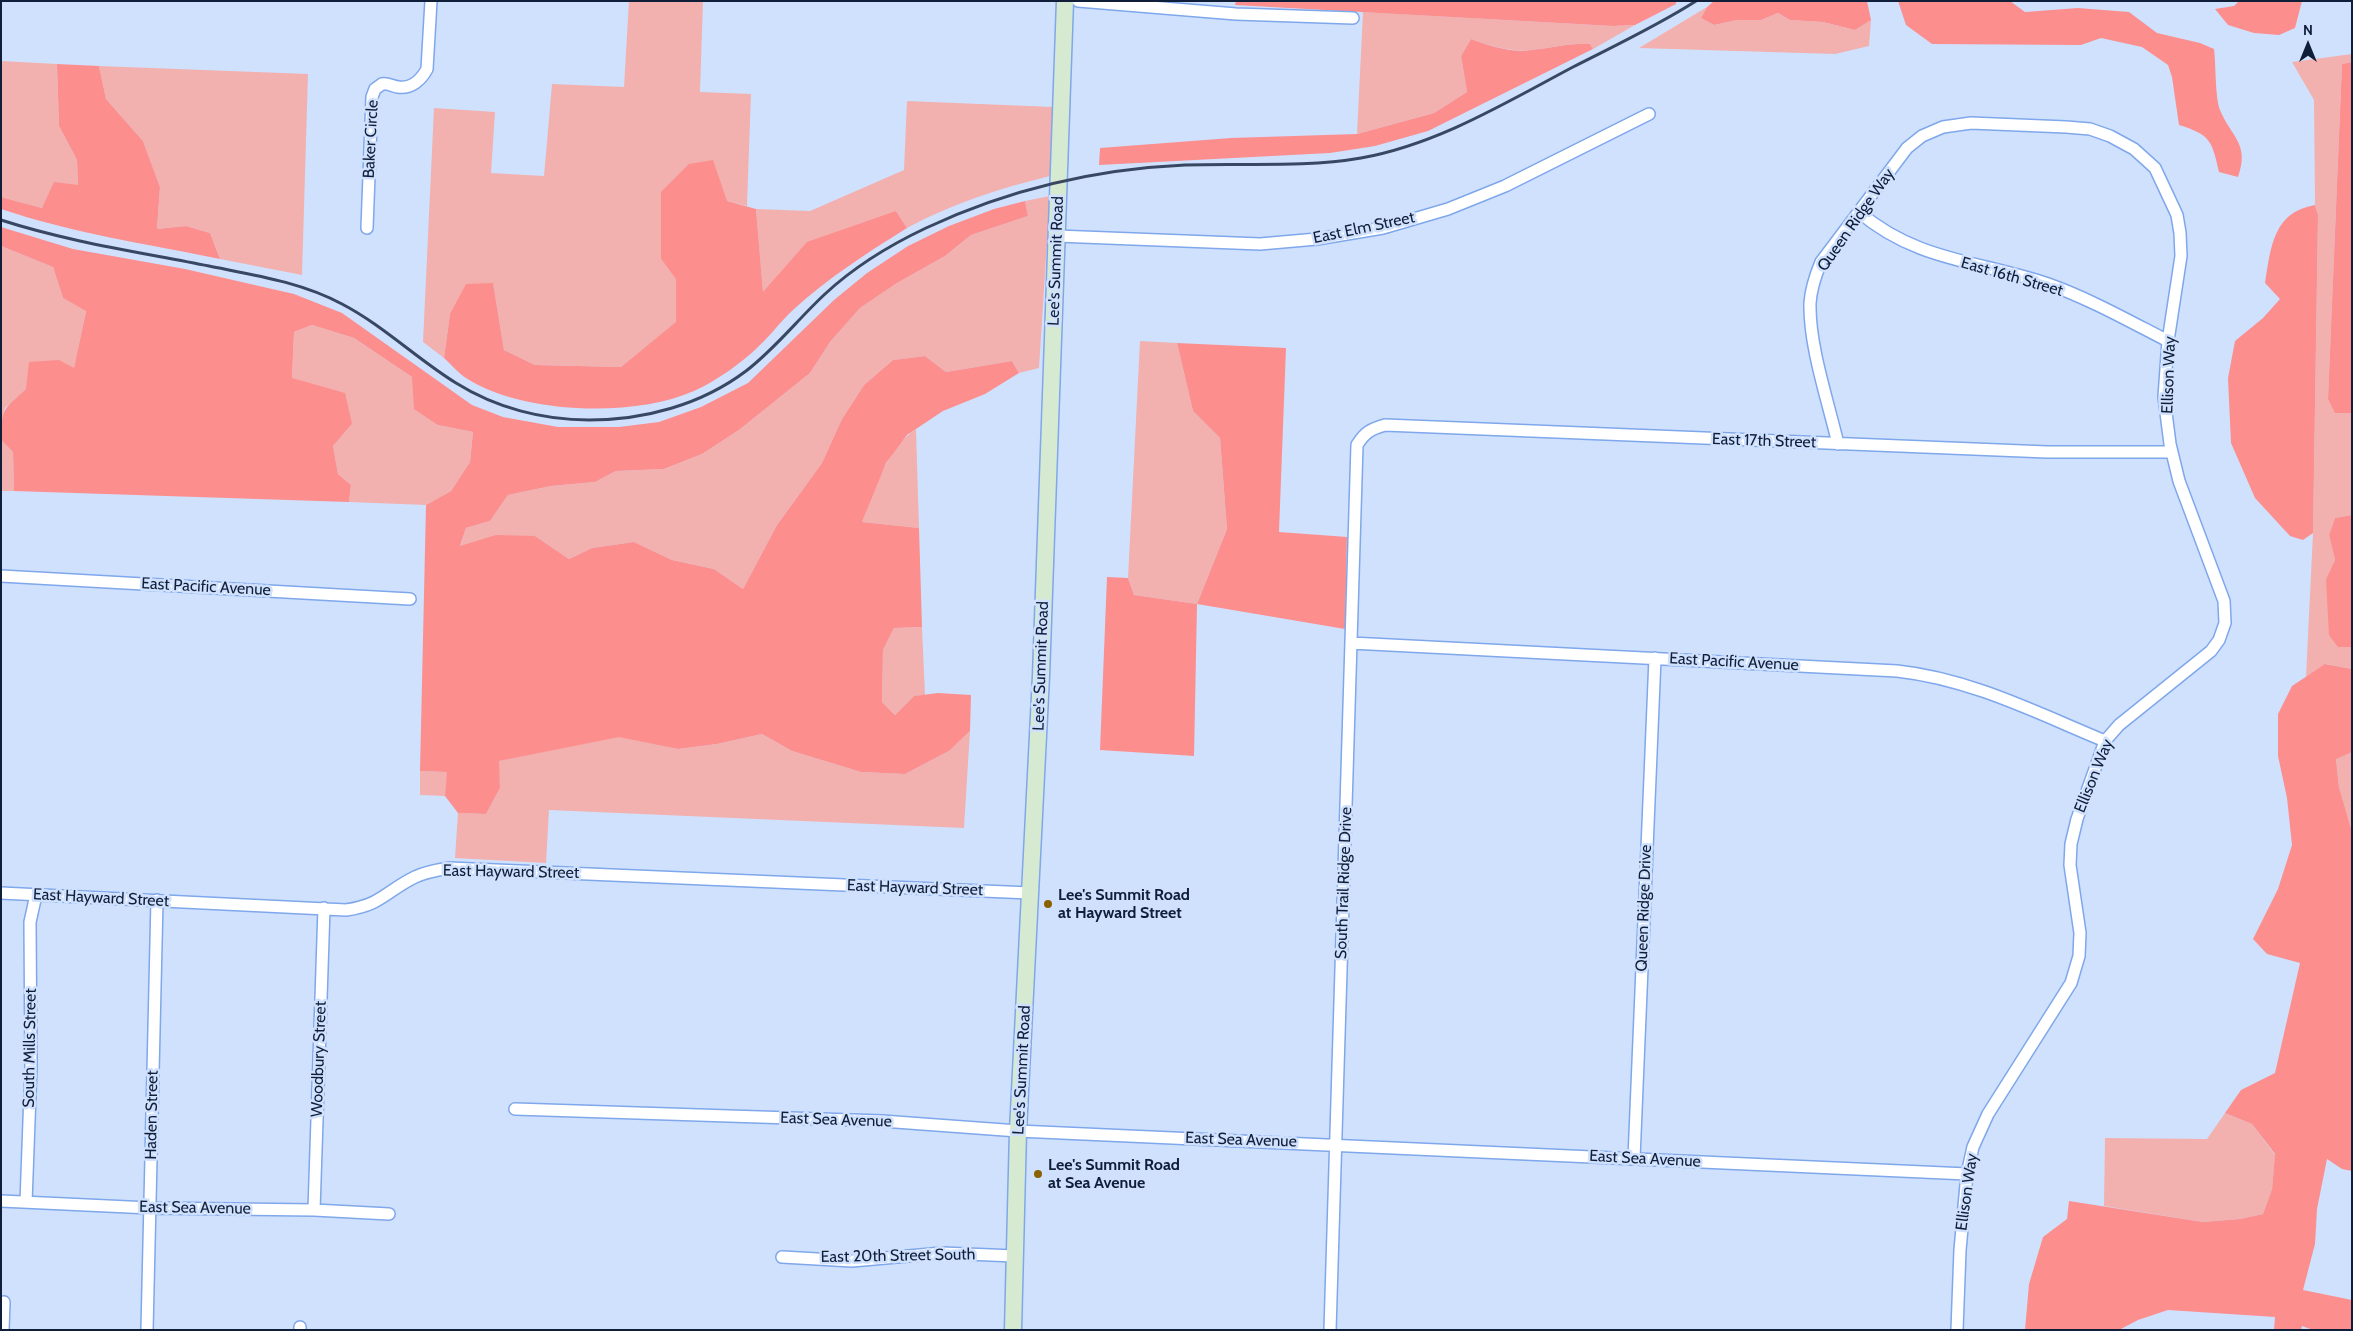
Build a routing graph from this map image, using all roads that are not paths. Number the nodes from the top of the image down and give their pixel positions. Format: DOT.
graph roads {
  1 [pos="431,1"];
  2 [pos="1065,1"];
  3 [pos="1078,1"];
  4 [pos="1353,18"];
  5 [pos="1649,114"];
  6 [pos="2155,168"];
  7 [pos="1859,212"];
  8 [pos="367,228"];
  9 [pos="1057,236"];
  10 [pos="2168,341"];
  11 [pos="1362,438"];
  12 [pos="1838,444"];
  13 [pos="2172,452"];
  14 [pos="1,576"];
  15 [pos="410,599"];
  16 [pos="1351,643"];
  17 [pos="1655,658"];
  18 [pos="2105,741"];
  19 [pos="1,893"];
  20 [pos="1030,893"];
  21 [pos="36,895"];
  22 [pos="157,900"];
  23 [pos="324,908"];
  24 [pos="515,1109"];
  25 [pos="1018,1130"];
  26 [pos="1337,1144"];
  27 [pos="1634,1158"];
  28 [pos="1967,1174"];
  29 [pos="1,1201"];
  30 [pos="26,1202"];
  31 [pos="150,1208"];
  32 [pos="314,1210"];
  33 [pos="389,1214"];
  34 [pos="1015,1256"];
  35 [pos="782,1257"];
  36 [pos="4,1302"];
  37 [pos="3,1330"];
  38 [pos="147,1330"];
  39 [pos="1013,1330"];
  40 [pos="1330,1330"];
  41 [pos="1957,1330"];
  1 -- 8 [label="street, Baker Circle"];
  2 -- 9 [label="main road, Lee's Summit Road"];
  3 -- 4 [label="street"];
  5 -- 9 [label="street, East Elm Street"];
  6 -- 7 [label="street, Queen Ridge Way"];
  6 -- 10 [label="street, Ellison Way"];
  7 -- 10 [label="street, East 16th Street"];
  7 -- 12 [label="street, Queen Ridge Way"];
  9 -- 20 [label="main road, Lee's Summit Road"];
  10 -- 13 [label="street, Ellison Way"];
  11 -- 12 [label="street, East 17th Street"];
  11 -- 16 [label="street, South Trail Ridge Drive"];
  12 -- 13 [label="street, East 17th Street"];
  13 -- 18 [label="street, Ellison Way"];
  14 -- 15 [label="street, East Pacific Avenue"];
  16 -- 17 [label="street, East Pacific Avenue"];
  16 -- 26 [label="street, South Trail Ridge Drive"];
  17 -- 18 [label="street, East Pacific Avenue"];
  17 -- 27 [label="street, Queen Ridge Drive"];
  18 -- 28 [label="street, Ellison Way"];
  19 -- 21 [label="street, East Hayward Street"];
  20 -- 23 [label="street, East Hayward Street"];
  20 -- 25 [label="main road, Lee's Summit Road"];
  21 -- 22 [label="street, East Hayward Street"];
  21 -- 30 [label="street, South Mills Street"];
  22 -- 23 [label="street, East Hayward Street"];
  22 -- 31 [label="street, Haden Street"];
  23 -- 32 [label="street, Woodbury Street"];
  24 -- 25 [label="street, East Sea Avenue"];
  25 -- 26 [label="street, East Sea Avenue"];
  25 -- 34 [label="main road, Lee's Summit Road"];
  26 -- 27 [label="street, East Sea Avenue"];
  26 -- 40 [label="street, South Trail Ridge Drive"];
  27 -- 28 [label="street, East Sea Avenue"];
  28 -- 41 [label="street, Ellison Way"];
  29 -- 30 [label="street, East Sea Avenue"];
  30 -- 31 [label="street, East Sea Avenue"];
  31 -- 32 [label="street, East Sea Avenue"];
  31 -- 38 [label="street, Haden Street"];
  32 -- 33 [label="street, East Sea Avenue"];
  34 -- 35 [label="street, East 20th Street South"];
  34 -- 39 [label="main road, Lee's Summit Road"];
  36 -- 37 [label="street"];
}
